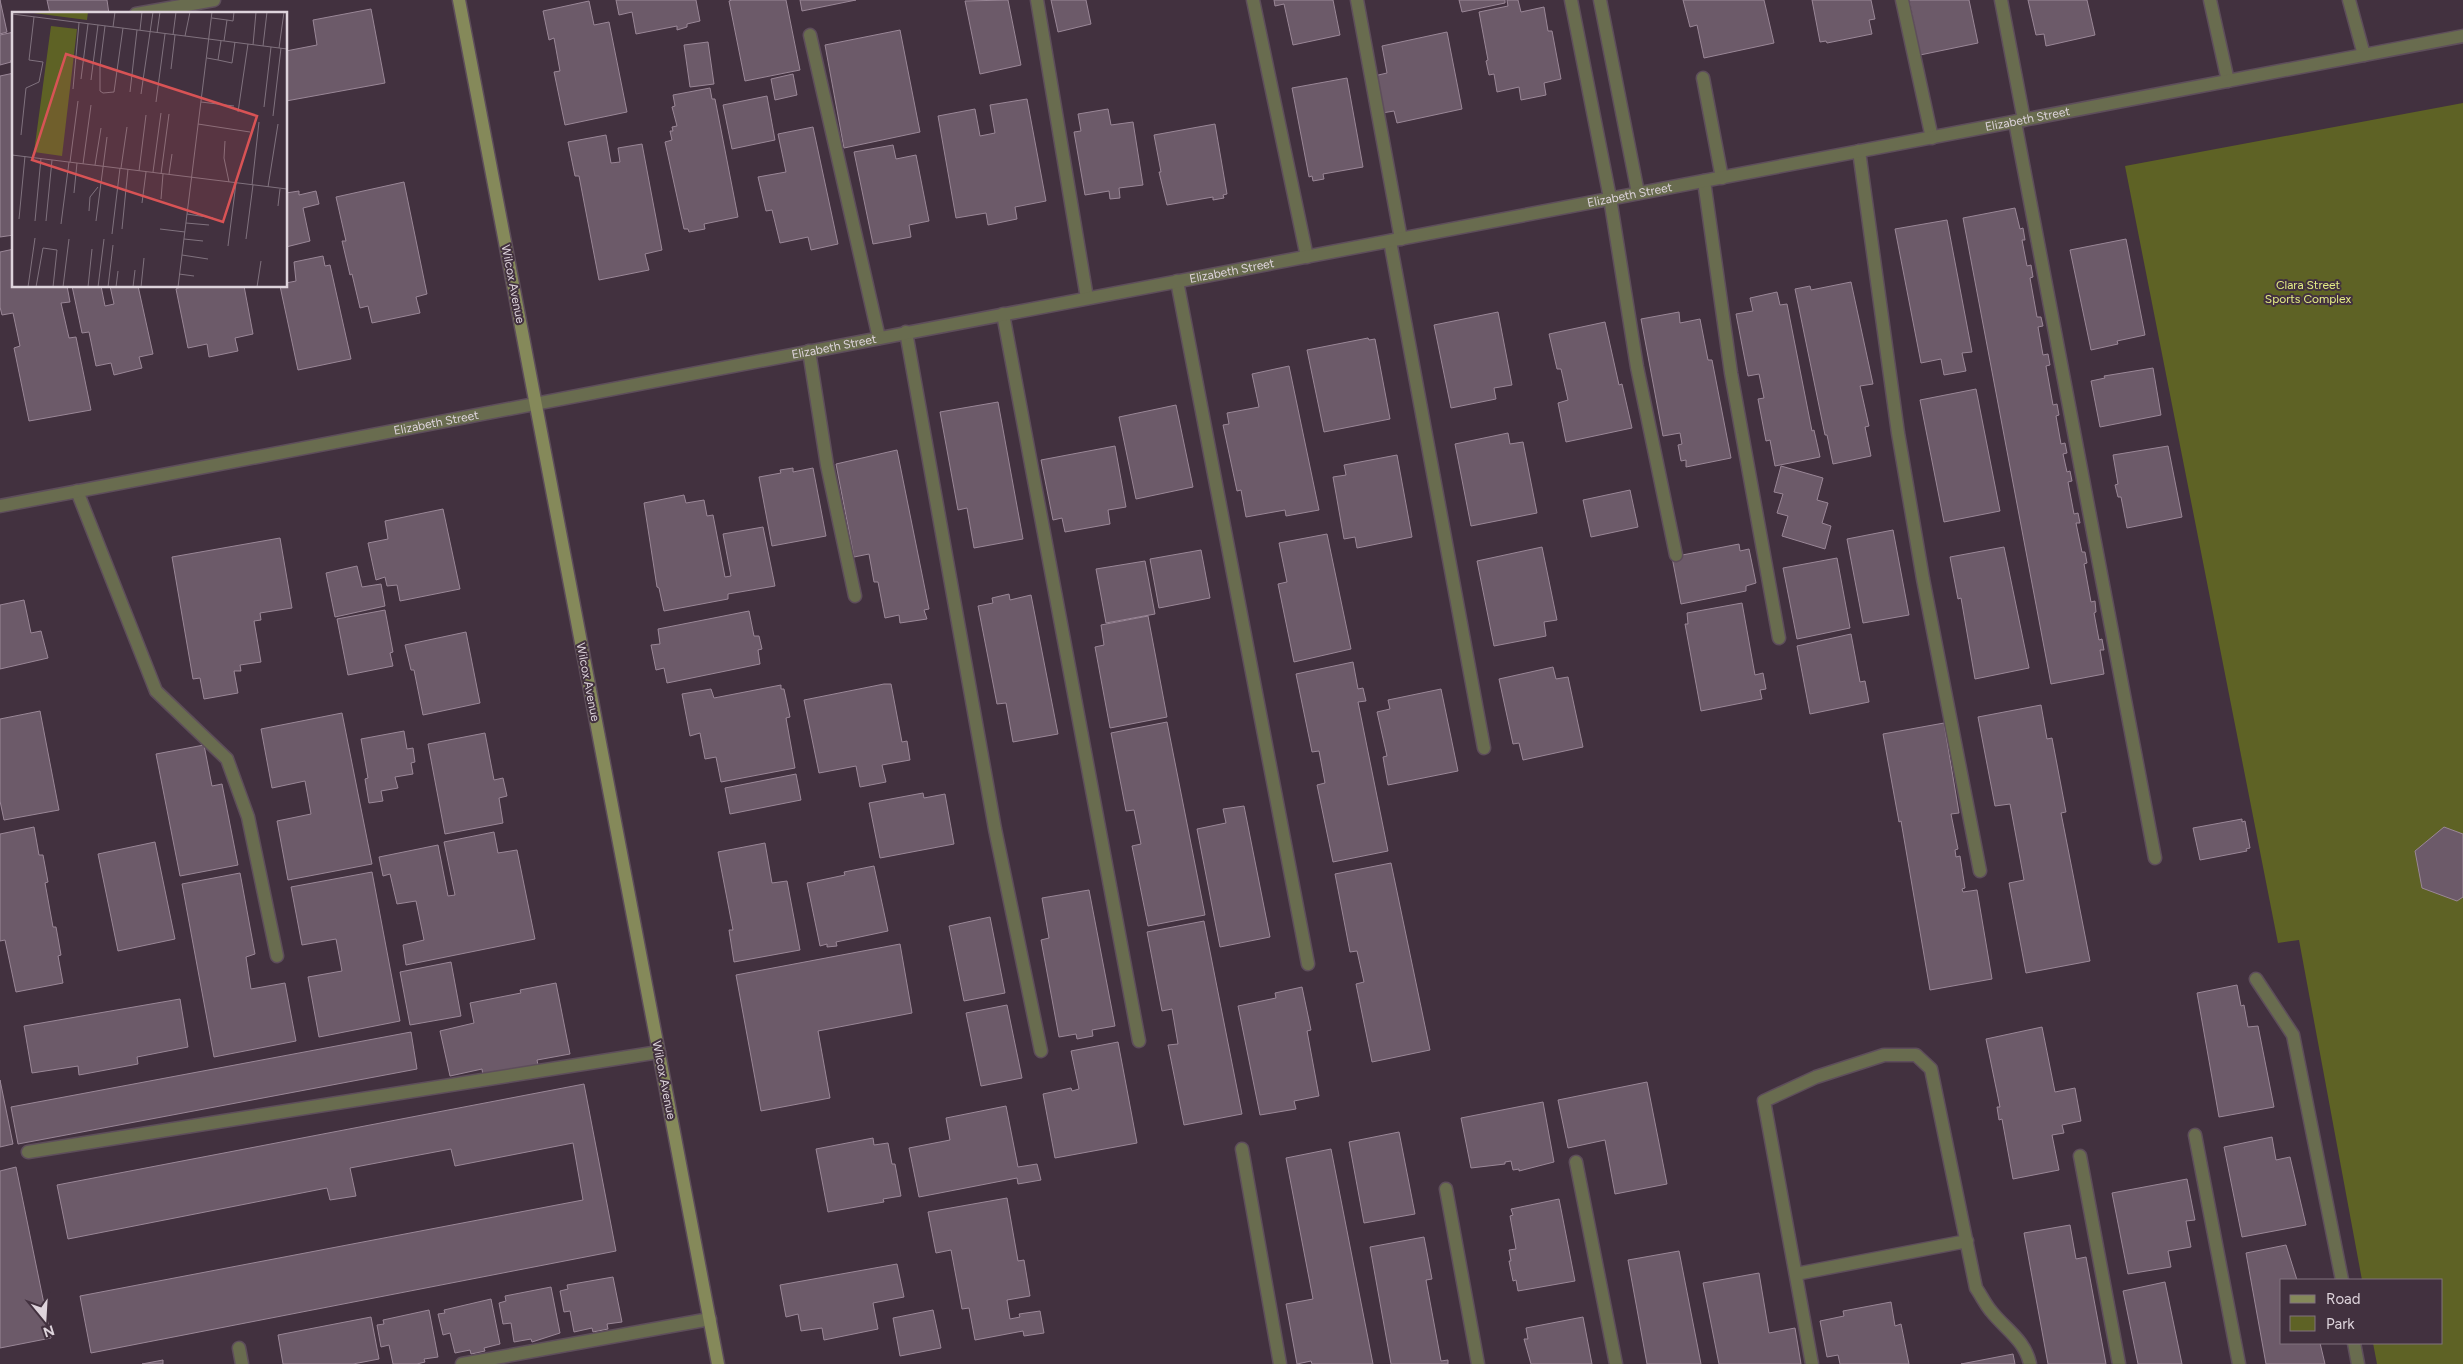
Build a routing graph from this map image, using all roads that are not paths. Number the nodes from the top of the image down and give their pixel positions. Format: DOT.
graph roads {
  1 [pos="214,0"];
  2 [pos="459,0"];
  3 [pos="1036,0"];
  4 [pos="1253,0"];
  5 [pos="1357,0"];
  6 [pos="1572,0"];
  7 [pos="1600,0"];
  8 [pos="1902,0"];
  9 [pos="2001,0"];
  10 [pos="2210,0"];
  11 [pos="2349,0"];
  12 [pos="147,12"];
  13 [pos="810,35"];
  14 [pos="2463,36"];
  15 [pos="2364,55"];
  16 [pos="1703,78"];
  17 [pos="2228,81"];
  18 [pos="2020,121"];
  19 [pos="1932,138"];
  20 [pos="1859,151"];
  21 [pos="1722,178"];
  22 [pos="1704,181"];
  23 [pos="1638,193"];
  24 [pos="1610,198"];
  25 [pos="1395,240"];
  26 [pos="1307,257"];
  27 [pos="1177,282"];
  28 [pos="1088,298"];
  29 [pos="1003,314"];
  30 [pos="906,332"];
  31 [pos="879,338"];
  32 [pos="810,351"];
  33 [pos="536,403"];
  34 [pos="77,491"];
  35 [pos="0,506"];
  36 [pos="1676,555"];
  37 [pos="855,596"];
  38 [pos="1779,638"];
  39 [pos="1484,748"];
  40 [pos="2155,858"];
  41 [pos="1980,871"];
  42 [pos="277,956"];
  43 [pos="1308,964"];
  44 [pos="2256,979"];
  45 [pos="1139,1041"];
  46 [pos="1041,1051"];
  47 [pos="659,1052"];
  48 [pos="2195,1135"];
  49 [pos="1242,1149"];
  50 [pos="28,1152"];
  51 [pos="2080,1156"];
  52 [pos="1576,1162"];
  53 [pos="1446,1189"];
  54 [pos="1967,1241"];
  55 [pos="1796,1274"];
  56 [pos="2342,1279"];
  57 [pos="710,1319"];
  58 [pos="2354,1344"];
  59 [pos="239,1348"];
  60 [pos="242,1364"];
  61 [pos="462,1364"];
  62 [pos="718,1364"];
  63 [pos="1280,1364"];
  64 [pos="1478,1364"];
  65 [pos="1616,1364"];
  66 [pos="1812,1364"];
  67 [pos="2030,1364"];
  68 [pos="2119,1364"];
  69 [pos="2239,1364"];
  70 [pos="2358,1364"];
  1 -- 12 [label="street"];
  2 -- 33 [label="street, Wilcox Avenue"];
  3 -- 28 [label="street"];
  4 -- 26 [label="street"];
  5 -- 25 [label="street"];
  6 -- 24 [label="street"];
  7 -- 23 [label="street"];
  8 -- 19 [label="street"];
  9 -- 18 [label="street"];
  10 -- 17 [label="street"];
  11 -- 15 [label="street"];
  13 -- 31 [label="street"];
  14 -- 15 [label="street, Elizabeth Street"];
  15 -- 17 [label="street, Elizabeth Street"];
  16 -- 21 [label="street"];
  17 -- 18 [label="street, Elizabeth Street"];
  18 -- 19 [label="street, Elizabeth Street"];
  18 -- 40 [label="street"];
  19 -- 20 [label="street, Elizabeth Street"];
  20 -- 21 [label="street, Elizabeth Street"];
  20 -- 41 [label="street"];
  21 -- 22 [label="street, Elizabeth Street"];
  22 -- 23 [label="street, Elizabeth Street"];
  22 -- 38 [label="street"];
  23 -- 24 [label="street, Elizabeth Street"];
  24 -- 25 [label="street, Elizabeth Street"];
  24 -- 36 [label="street"];
  25 -- 26 [label="street, Elizabeth Street"];
  25 -- 39 [label="street"];
  26 -- 27 [label="street, Elizabeth Street"];
  27 -- 28 [label="street, Elizabeth Street"];
  27 -- 43 [label="street"];
  28 -- 29 [label="street, Elizabeth Street"];
  29 -- 30 [label="street, Elizabeth Street"];
  29 -- 45 [label="street"];
  30 -- 31 [label="street, Elizabeth Street"];
  30 -- 46 [label="street"];
  31 -- 32 [label="street, Elizabeth Street"];
  32 -- 33 [label="street, Elizabeth Street"];
  32 -- 37 [label="street"];
  33 -- 34 [label="street, Elizabeth Street"];
  33 -- 47 [label="street, Wilcox Avenue"];
  34 -- 35 [label="street, Elizabeth Street"];
  34 -- 42 [label="street"];
  44 -- 56 [label="street"];
  47 -- 50 [label="street"];
  47 -- 57 [label="street, Wilcox Avenue"];
  48 -- 69 [label="street"];
  49 -- 63 [label="street"];
  51 -- 68 [label="street"];
  52 -- 65 [label="street"];
  53 -- 64 [label="street"];
  54 -- 55 [label="street"];
  54 -- 55 [label="street"];
  54 -- 67 [label="street"];
  55 -- 66 [label="street"];
  57 -- 61 [label="street"];
  57 -- 62 [label="street, Wilcox Avenue"];
  58 -- 70 [label="street"];
  59 -- 60 [label="street"];
}
